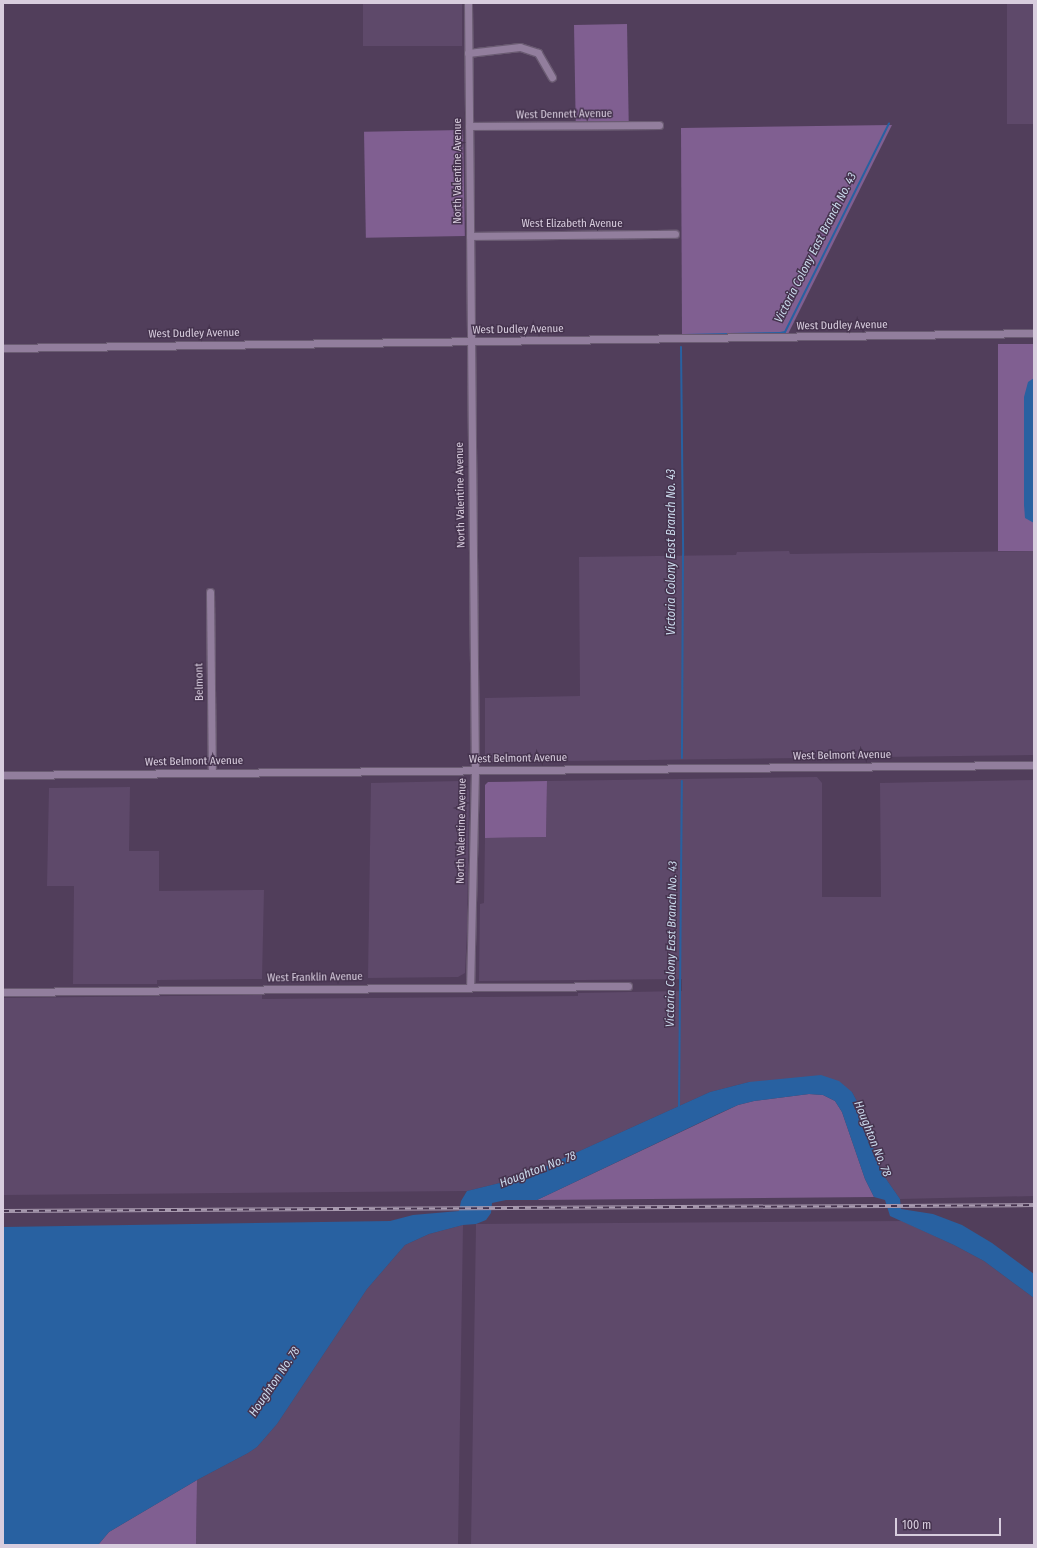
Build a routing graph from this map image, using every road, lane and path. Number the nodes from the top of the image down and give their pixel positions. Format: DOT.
graph roads {
  1 [pos="468,3"];
  2 [pos="468,53"];
  3 [pos="552,77"];
  4 [pos="659,125"];
  5 [pos="469,126"];
  6 [pos="675,234"];
  7 [pos="470,236"];
  8 [pos="1034,333"];
  9 [pos="471,342"];
  10 [pos="3,348"];
  11 [pos="210,592"];
  12 [pos="1034,765"];
  13 [pos="475,771"];
  14 [pos="212,772"];
  15 [pos="3,775"];
  16 [pos="628,986"];
  17 [pos="470,987"];
  18 [pos="3,992"];
  1 -- 2 [label="street, North Valentine Avenue"];
  2 -- 3 [label="street"];
  2 -- 5 [label="street, North Valentine Avenue"];
  4 -- 5 [label="street, West Dennett Avenue"];
  5 -- 7 [label="street, North Valentine Avenue"];
  6 -- 7 [label="street, West Elizabeth Avenue"];
  7 -- 9 [label="street, North Valentine Avenue"];
  8 -- 9 [label="street, West Dudley Avenue"];
  9 -- 10 [label="street, West Dudley Avenue"];
  9 -- 13 [label="street, North Valentine Avenue"];
  11 -- 14 [label="street, Belmont"];
  12 -- 13 [label="street, West Belmont Avenue"];
  13 -- 14 [label="street, West Belmont Avenue"];
  13 -- 17 [label="street, North Valentine Avenue"];
  14 -- 15 [label="street, West Belmont Avenue"];
  16 -- 17 [label="street, West Franklin Avenue"];
  17 -- 18 [label="street, West Franklin Avenue"];
}
